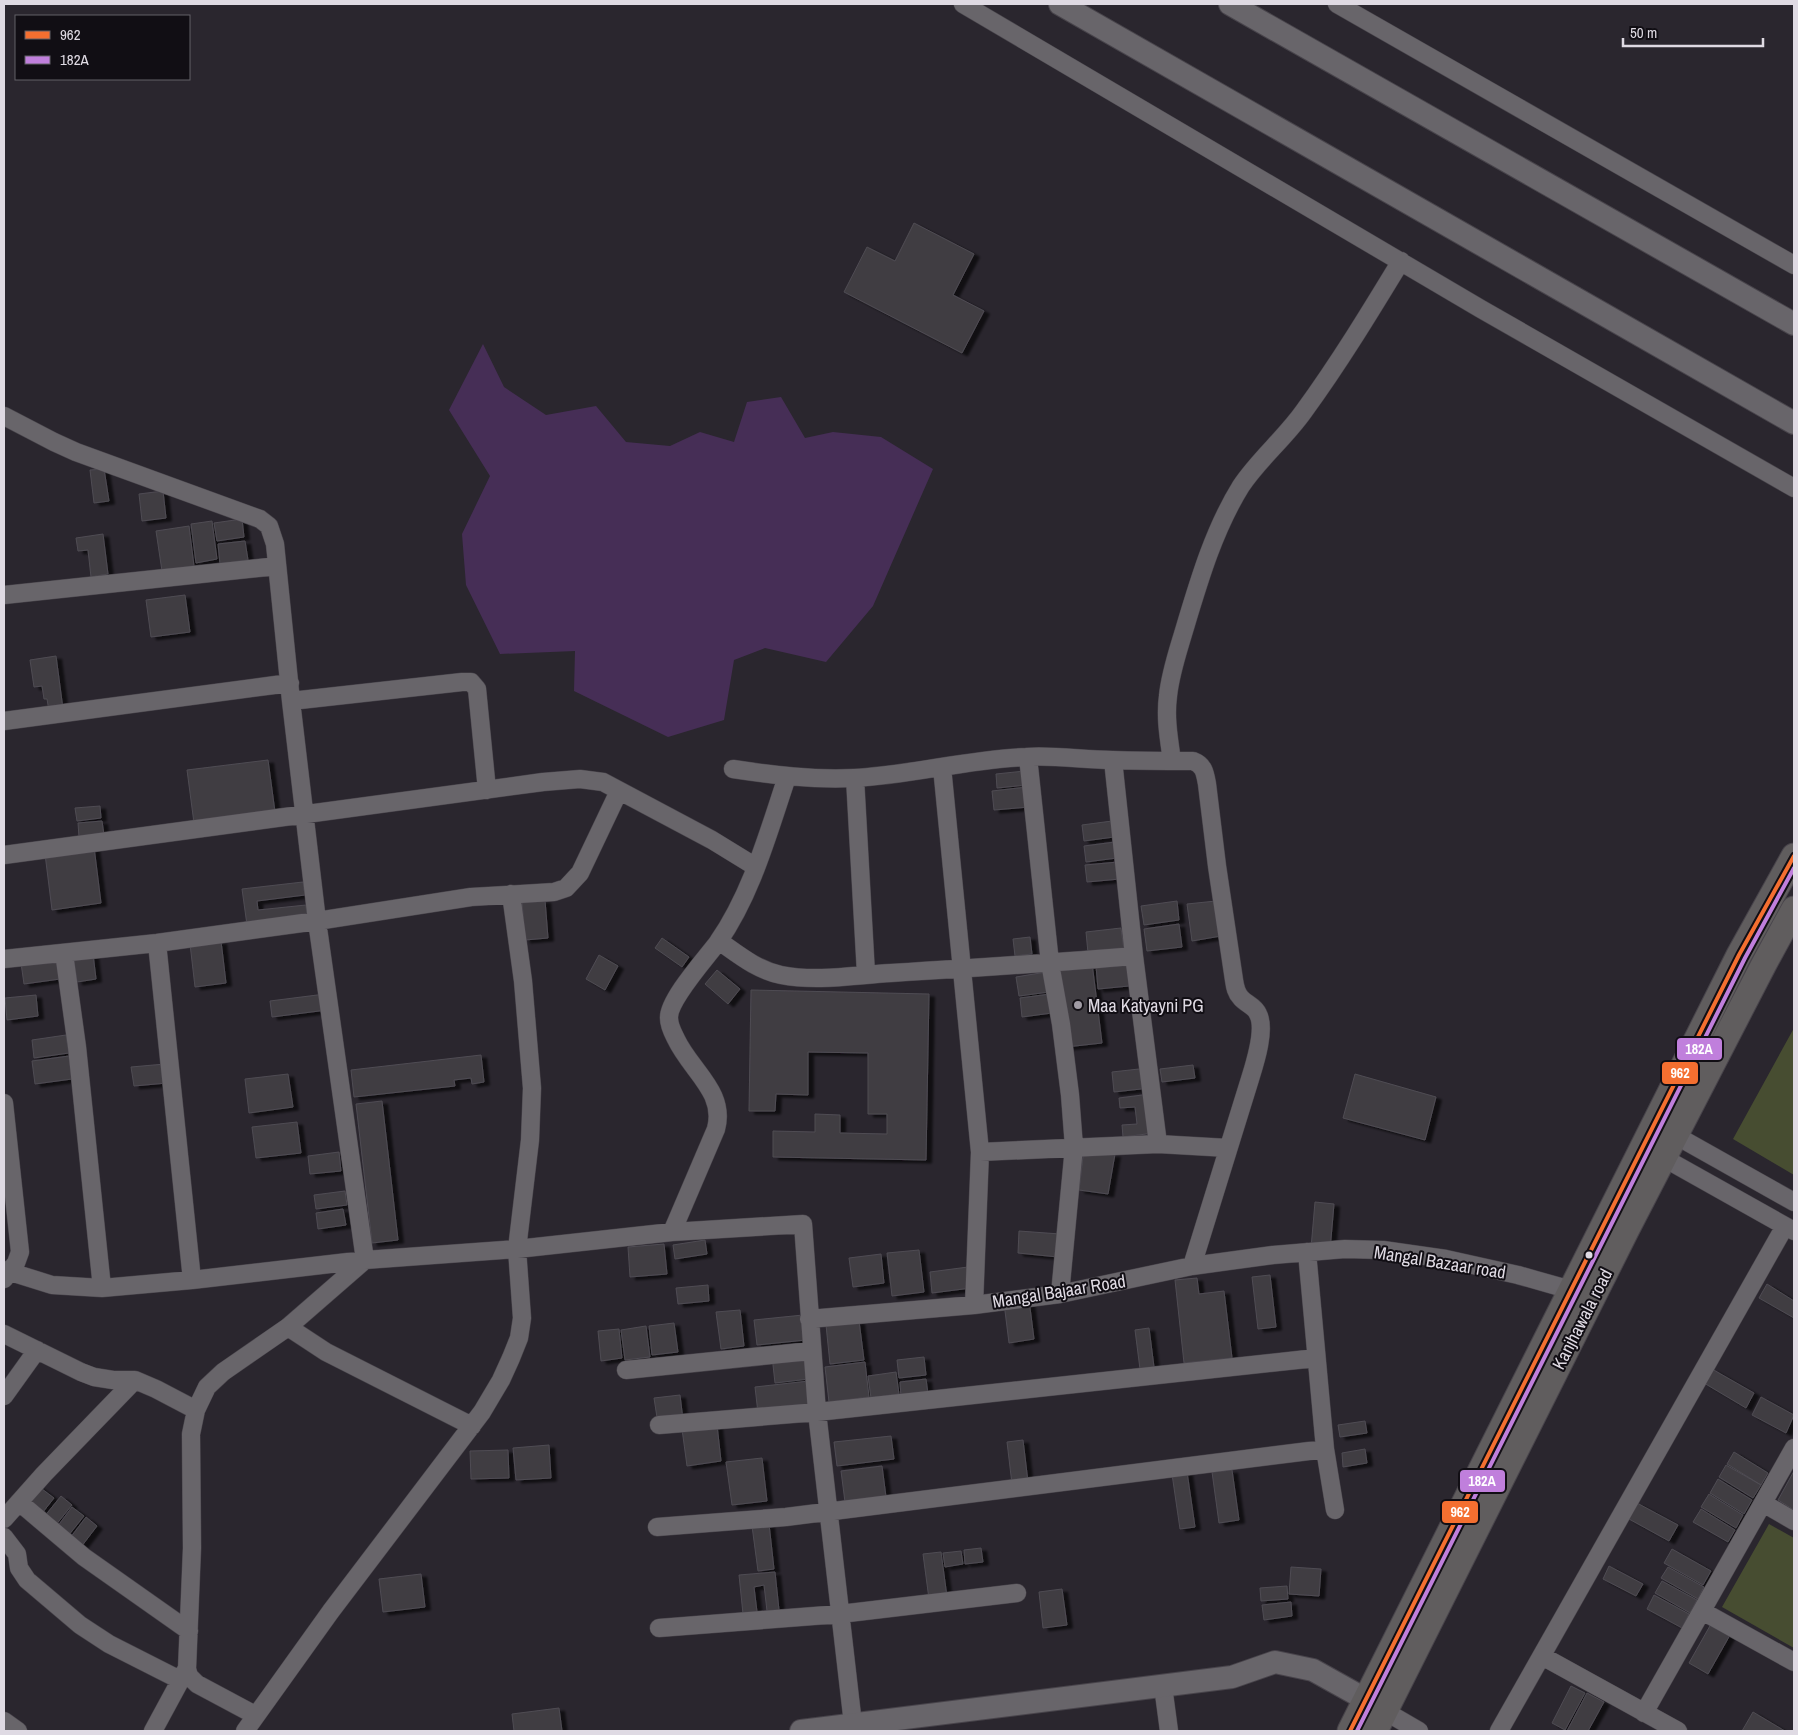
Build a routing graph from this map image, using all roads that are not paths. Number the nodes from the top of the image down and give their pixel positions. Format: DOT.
graph roads {
  1 [pos="964,4"];
  2 [pos="1060,4"];
  3 [pos="1230,4"];
  4 [pos="1337,4"];
  5 [pos="1401,262"];
  6 [pos="1794,265"];
  7 [pos="1794,324"];
  8 [pos="4,416"];
  9 [pos="1794,422"];
  10 [pos="1794,488"];
  11 [pos="278,566"];
  12 [pos="4,595"];
  13 [pos="290,683"];
  14 [pos="291,701"];
  15 [pos="4,721"];
  16 [pos="1028,756"];
  17 [pos="1113,760"];
  18 [pos="1172,760"];
  19 [pos="942,768"];
  20 [pos="733,769"];
  21 [pos="787,777"];
  22 [pos="855,778"];
  23 [pos="487,790"];
  24 [pos="619,791"];
  25 [pos="305,815"];
  26 [pos="4,855"];
  27 [pos="1794,856"];
  28 [pos="756,867"];
  29 [pos="511,894"];
  30 [pos="1794,909"];
  31 [pos="317,921"];
  32 [pos="719,940"];
  33 [pos="158,942"];
  34 [pos="64,953"];
  35 [pos="1134,956"];
  36 [pos="4,959"];
  37 [pos="1050,963"];
  38 [pos="963,969"];
  39 [pos="866,974"];
  40 [pos="4,1103"];
  41 [pos="1665,1130"];
  42 [pos="1158,1144"];
  43 [pos="1074,1147"];
  44 [pos="1228,1148"];
  45 [pos="980,1152"];
  46 [pos="1654,1152"];
  47 [pos="1794,1202"];
  48 [pos="1790,1228"];
  49 [pos="672,1232"];
  50 [pos="517,1249"];
  51 [pos="1307,1252"];
  52 [pos="365,1260"];
  53 [pos="1192,1266"];
  54 [pos="5,1274"];
  55 [pos="192,1280"];
  56 [pos="102,1288"];
  57 [pos="1570,1290"];
  58 [pos="1060,1294"];
  59 [pos="974,1305"];
  60 [pos="809,1319"];
  61 [pos="288,1327"];
  62 [pos="4,1334"];
  63 [pos="37,1350"];
  64 [pos="811,1351"];
  65 [pos="1316,1358"];
  66 [pos="626,1370"];
  67 [pos="136,1380"];
  68 [pos="4,1396"];
  69 [pos="196,1410"];
  70 [pos="817,1412"];
  71 [pos="660,1425"];
  72 [pos="472,1426"];
  73 [pos="1794,1448"];
  74 [pos="1325,1449"];
  75 [pos="19,1502"];
  76 [pos="1763,1503"];
  77 [pos="1335,1510"];
  78 [pos="828,1511"];
  79 [pos="4,1519"];
  80 [pos="1794,1520"];
  81 [pos="657,1527"];
  82 [pos="4,1537"];
  83 [pos="1017,1593"];
  84 [pos="1702,1611"];
  85 [pos="840,1614"];
  86 [pos="659,1628"];
  87 [pos="188,1631"];
  88 [pos="1542,1656"];
  89 [pos="1794,1662"];
  90 [pos="183,1675"];
  91 [pos="1163,1686"];
  92 [pos="1644,1712"];
  93 [pos="1375,1714"];
  94 [pos="255,1715"];
  95 [pos="4,1721"];
  96 [pos="853,1724"];
  97 [pos="18,1731"];
  98 [pos="153,1731"];
  99 [pos="245,1731"];
  100 [pos="801,1731"];
  101 [pos="1169,1731"];
  102 [pos="1350,1731"];
  103 [pos="1419,1731"];
  104 [pos="1499,1731"];
  105 [pos="1678,1731"];
  1 -- 5 [label="street"];
  2 -- 9 [label="street"];
  3 -- 7 [label="street"];
  4 -- 6 [label="street"];
  5 -- 10 [label="street"];
  5 -- 18 [label="street"];
  8 -- 11 [label="street"];
  11 -- 12 [label="street"];
  11 -- 13 [label="street"];
  13 -- 14 [label="street"];
  13 -- 15 [label="street"];
  14 -- 23 [label="street"];
  14 -- 25 [label="street"];
  16 -- 17 [label="street"];
  16 -- 19 [label="street"];
  16 -- 37 [label="street"];
  17 -- 18 [label="street"];
  17 -- 35 [label="street"];
  18 -- 44 [label="street"];
  19 -- 22 [label="street"];
  19 -- 38 [label="street"];
  20 -- 21 [label="street"];
  21 -- 22 [label="street"];
  21 -- 28 [label="street"];
  22 -- 39 [label="street"];
  23 -- 24 [label="street"];
  23 -- 25 [label="street"];
  24 -- 28 [label="street"];
  24 -- 29 [label="street"];
  25 -- 26 [label="street"];
  25 -- 31 [label="street"];
  27 -- 41 [label="main road, Kanjhawala road"];
  28 -- 32 [label="street"];
  29 -- 31 [label="street"];
  29 -- 50 [label="street"];
  30 -- 41 [label="main road, Kanjhawala road"];
  31 -- 33 [label="street"];
  31 -- 52 [label="street"];
  32 -- 39 [label="street"];
  32 -- 49 [label="street"];
  33 -- 34 [label="street"];
  33 -- 55 [label="street"];
  34 -- 36 [label="street"];
  34 -- 56 [label="street"];
  35 -- 37 [label="street"];
  35 -- 42 [label="street"];
  37 -- 38 [label="street"];
  37 -- 43 [label="street"];
  38 -- 39 [label="street"];
  38 -- 45 [label="street"];
  40 -- 54 [label="street"];
  41 -- 46 [label="main road, Kanjhawala road"];
  41 -- 47 [label="street"];
  42 -- 43 [label="street"];
  42 -- 44 [label="street"];
  43 -- 45 [label="street"];
  43 -- 58 [label="street"];
  44 -- 53 [label="street"];
  45 -- 59 [label="street"];
  46 -- 48 [label="street"];
  46 -- 57 [label="main road, Kanjhawala road"];
  46 -- 93 [label="main road, Kanjhawala road"];
  48 -- 88 [label="street"];
  49 -- 50 [label="street"];
  49 -- 60 [label="street"];
  50 -- 52 [label="street"];
  50 -- 72 [label="street"];
  51 -- 53 [label="street, Mangal Bajaar Road"];
  51 -- 57 [label="street, Mangal Bazaar road"];
  51 -- 65 [label="street"];
  52 -- 55 [label="street"];
  52 -- 61 [label="street"];
  53 -- 58 [label="street, Mangal Bajaar Road"];
  54 -- 56 [label="street"];
  55 -- 56 [label="street"];
  57 -- 93 [label="main road, Kanjhawala road"];
  58 -- 59 [label="street, Mangal Bajaar Road"];
  59 -- 60 [label="street, Mangal Bajaar Road"];
  60 -- 64 [label="street"];
  61 -- 69 [label="street"];
  61 -- 72 [label="street"];
  62 -- 63 [label="street"];
  63 -- 67 [label="street"];
  63 -- 68 [label="street"];
  64 -- 66 [label="street"];
  64 -- 70 [label="street"];
  65 -- 70 [label="street"];
  65 -- 74 [label="street"];
  67 -- 69 [label="street"];
  67 -- 75 [label="street"];
  69 -- 87 [label="street"];
  70 -- 71 [label="street"];
  70 -- 78 [label="street"];
  72 -- 94 [label="street"];
  73 -- 76 [label="street"];
  74 -- 77 [label="street"];
  74 -- 78 [label="street"];
  75 -- 79 [label="street"];
  75 -- 87 [label="street"];
  76 -- 80 [label="street"];
  76 -- 84 [label="street"];
  78 -- 81 [label="street"];
  78 -- 85 [label="street"];
  82 -- 90 [label="street"];
  83 -- 85 [label="street"];
  84 -- 89 [label="street"];
  84 -- 92 [label="street"];
  85 -- 86 [label="street"];
  85 -- 96 [label="street"];
  87 -- 90 [label="street"];
  88 -- 92 [label="street"];
  88 -- 104 [label="street"];
  90 -- 94 [label="street"];
  90 -- 98 [label="street"];
  91 -- 93 [label="street"];
  91 -- 96 [label="street"];
  91 -- 101 [label="street"];
  92 -- 105 [label="street"];
  93 -- 102 [label="main road, Kanjhawala road"];
  93 -- 103 [label="street"];
  94 -- 99 [label="street"];
  95 -- 97 [label="street"];
  96 -- 100 [label="street"];
}
